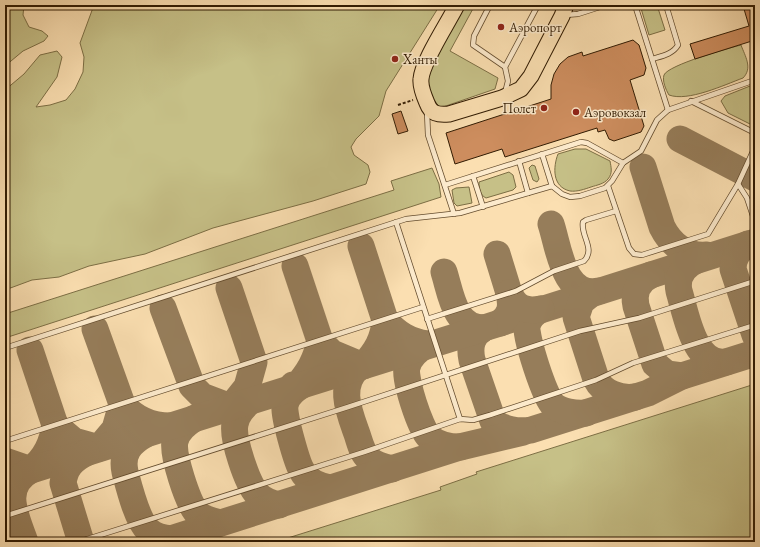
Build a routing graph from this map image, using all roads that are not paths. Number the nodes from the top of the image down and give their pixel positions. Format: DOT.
graph roads {
  1 [pos="457,5"];
  2 [pos="490,5"];
  3 [pos="538,5"];
  4 [pos="606,5"];
  5 [pos="635,5"];
  6 [pos="666,5"];
  7 [pos="565,9"];
  8 [pos="652,59"];
  9 [pos="505,67"];
  10 [pos="755,80"];
  11 [pos="502,98"];
  12 [pos="691,101"];
  13 [pos="426,102"];
  14 [pos="668,110"];
  15 [pos="449,114"];
  16 [pos="427,122"];
  17 [pos="755,133"];
  18 [pos="755,147"];
  19 [pos="542,154"];
  20 [pos="519,161"];
  21 [pos="623,163"];
  22 [pos="473,176"];
  23 [pos="738,184"];
  24 [pos="445,185"];
  25 [pos="552,186"];
  26 [pos="608,186"];
  27 [pos="528,193"];
  28 [pos="483,207"];
  29 [pos="616,211"];
  30 [pos="454,214"];
  31 [pos="396,222"];
  32 [pos="755,222"];
  33 [pos="755,281"];
  34 [pos="423,308"];
  35 [pos="427,319"];
  36 [pos="755,325"];
  37 [pos="5,348"];
  38 [pos="446,375"];
  39 [pos="460,419"];
  40 [pos="5,441"];
  41 [pos="5,516"];
  42 [pos="78,542"];
  1 -- 13 [label="main road"];
  2 -- 9 [label="lane"];
  3 -- 9 [label="lane"];
  4 -- 7 [label="lane"];
  5 -- 8 [label="lane"];
  6 -- 8 [label="lane"];
  7 -- 11 [label="main road"];
  8 -- 14 [label="lane"];
  9 -- 11 [label="lane"];
  10 -- 12 [label="lane"];
  11 -- 15 [label="main road"];
  12 -- 14 [label="lane"];
  12 -- 17 [label="lane"];
  13 -- 15 [label="main road"];
  13 -- 16 [label="lane"];
  14 -- 21 [label="lane"];
  15 -- 16 [label="lane"];
  16 -- 24 [label="lane"];
  18 -- 23 [label="lane"];
  19 -- 20 [label="lane"];
  19 -- 21 [label="lane"];
  19 -- 25 [label="lane"];
  20 -- 22 [label="lane"];
  20 -- 27 [label="lane"];
  21 -- 26 [label="lane"];
  22 -- 24 [label="lane"];
  22 -- 28 [label="lane"];
  23 -- 29 [label="lane"];
  23 -- 32 [label="lane"];
  24 -- 30 [label="lane"];
  25 -- 26 [label="lane"];
  25 -- 27 [label="lane"];
  26 -- 29 [label="lane"];
  27 -- 28 [label="lane"];
  28 -- 30 [label="lane"];
  29 -- 35 [label="lane"];
  30 -- 31 [label="lane"];
  31 -- 34 [label="lane"];
  31 -- 37 [label="lane"];
  33 -- 38 [label="lane"];
  34 -- 35 [label="lane"];
  34 -- 40 [label="lane"];
  35 -- 38 [label="lane"];
  36 -- 39 [label="lane"];
  38 -- 39 [label="lane"];
  38 -- 41 [label="lane"];
  39 -- 42 [label="lane"];
}
